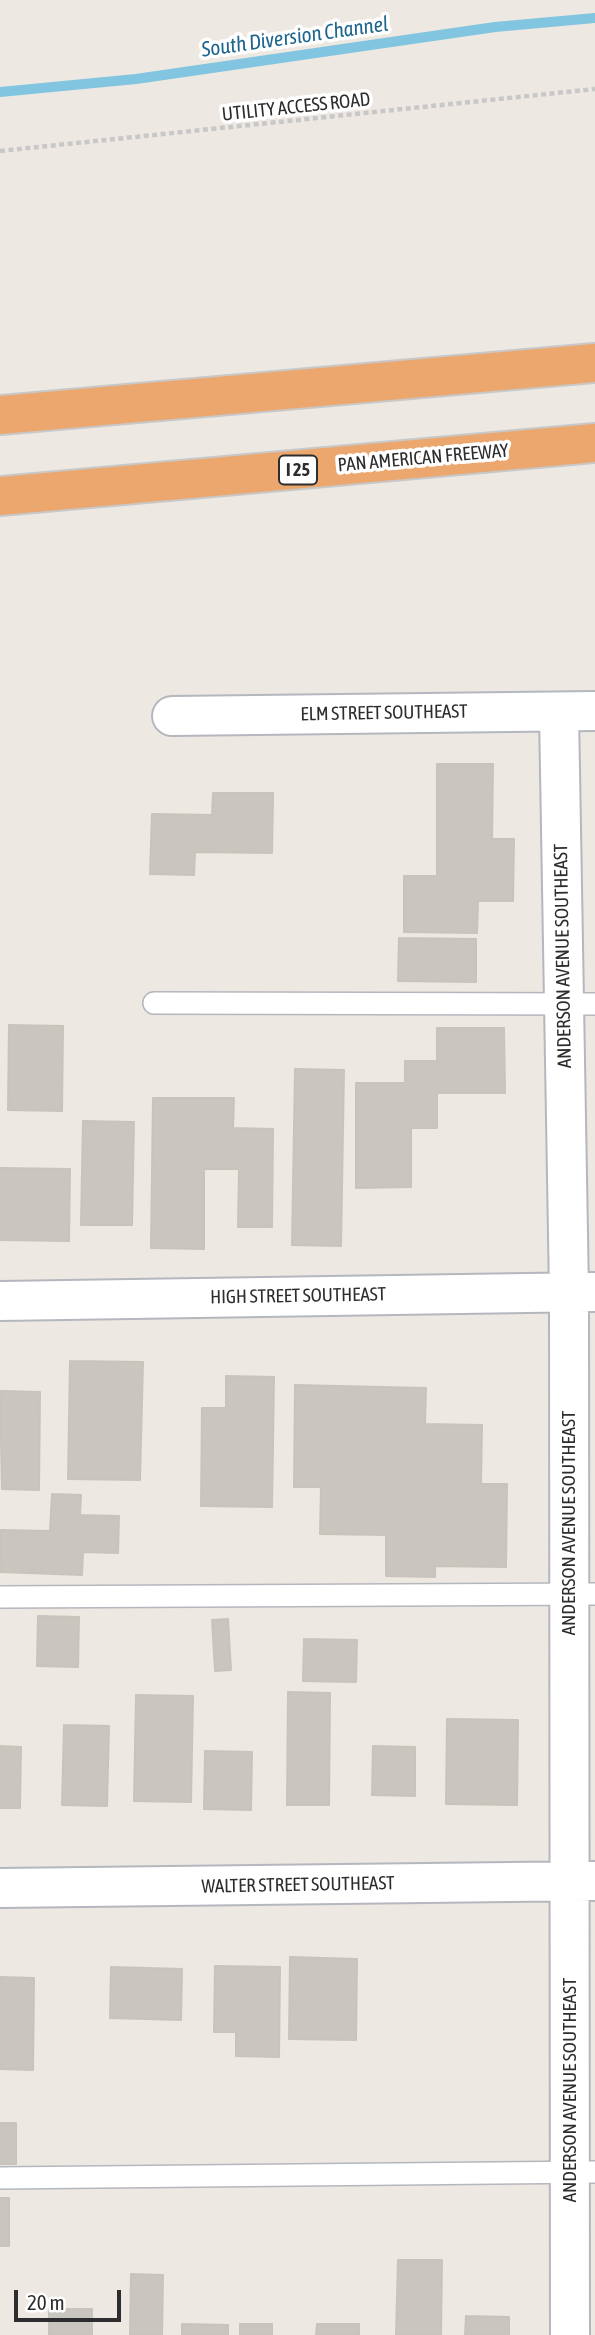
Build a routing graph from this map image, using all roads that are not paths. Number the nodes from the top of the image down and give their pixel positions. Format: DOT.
graph roads {
  1 [pos="595,363"];
  2 [pos="0,415"];
  3 [pos="595,443"];
  4 [pos="0,496"];
  5 [pos="577,711"];
  6 [pos="172,716"];
  7 [pos="154,1003"];
  8 [pos="580,1004"];
  9 [pos="582,1292"];
  10 [pos="0,1301"];
  11 [pos="582,1594"];
  12 [pos="0,1597"];
  13 [pos="582,1882"];
  14 [pos="0,1888"];
  15 [pos="582,2172"];
  16 [pos="0,2178"];
  17 [pos="570,2335"];
  1 -- 2 [label="highway"];
  3 -- 4 [label="highway, PAN AMERICAN FREEWAY / I 25"];
  5 -- 6 [label="street, ELM STREET SOUTHEAST"];
  5 -- 8 [label="street, ANDERSON AVENUE SOUTHEAST"];
  7 -- 8 [label="lane"];
  8 -- 9 [label="street, ANDERSON AVENUE SOUTHEAST"];
  9 -- 10 [label="street, HIGH STREET SOUTHEAST"];
  9 -- 11 [label="street, ANDERSON AVENUE SOUTHEAST"];
  11 -- 12 [label="lane"];
  11 -- 13 [label="street, ANDERSON AVENUE SOUTHEAST"];
  13 -- 14 [label="street, WALTER STREET SOUTHEAST"];
  13 -- 15 [label="street, ANDERSON AVENUE SOUTHEAST"];
  15 -- 16 [label="lane"];
  15 -- 17 [label="street, ANDERSON AVENUE SOUTHEAST"];
}
